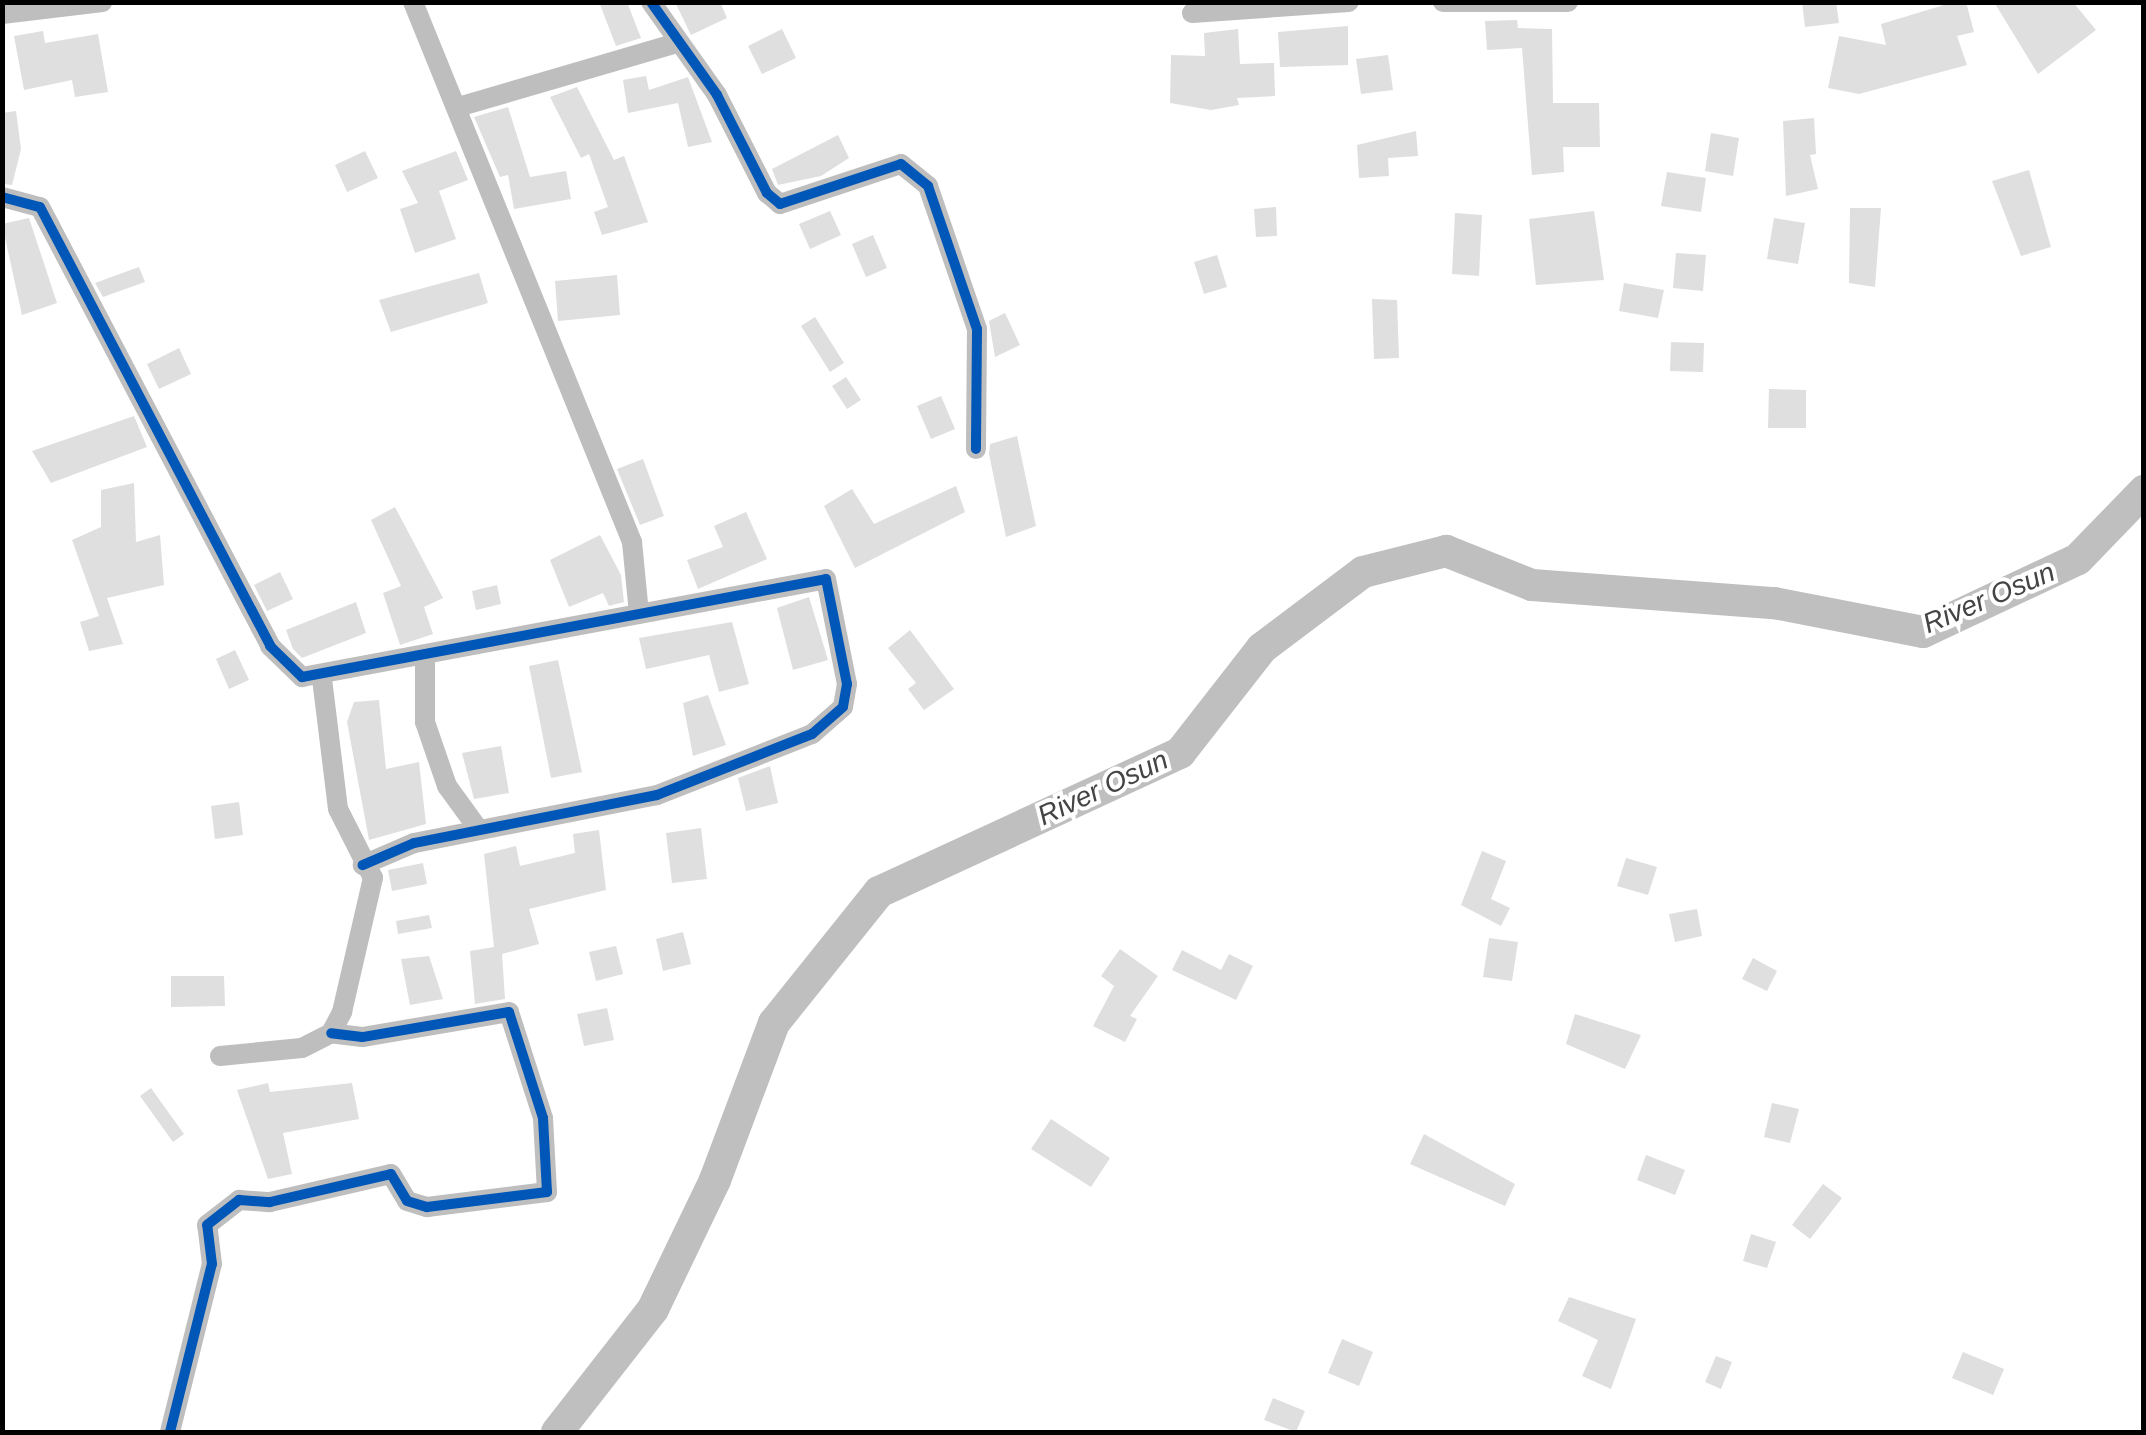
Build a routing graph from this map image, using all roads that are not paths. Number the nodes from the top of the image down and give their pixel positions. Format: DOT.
graph roads {
  1 [pos="102,2"];
  2 [pos="413,2"];
  3 [pos="651,2"];
  4 [pos="1348,2"];
  5 [pos="1442,2"];
  6 [pos="1568,2"];
  7 [pos="1192,13"];
  8 [pos="2,14"];
  9 [pos="674,44"];
  10 [pos="458,107"];
  11 [pos="2,197"];
  12 [pos="976,449"];
  13 [pos="639,614"];
  14 [pos="425,658"];
  15 [pos="322,679"];
  16 [pos="479,830"];
  17 [pos="363,865"];
  18 [pos="331,1032"];
  19 [pos="220,1056"];
  20 [pos="170,1432"];
  1 -- 8 [label="street"];
  2 -- 10 [label="street"];
  3 -- 9 [label="street"];
  4 -- 7 [label="street"];
  5 -- 6 [label="street"];
  9 -- 10 [label="street"];
  9 -- 12 [label="street"];
  10 -- 13 [label="street"];
  11 -- 15 [label="street"];
  13 -- 14 [label="street"];
  13 -- 16 [label="street"];
  14 -- 15 [label="street"];
  14 -- 16 [label="street"];
  15 -- 17 [label="street"];
  16 -- 17 [label="street"];
  17 -- 18 [label="street"];
  18 -- 19 [label="street"];
  18 -- 20 [label="street"];
}
